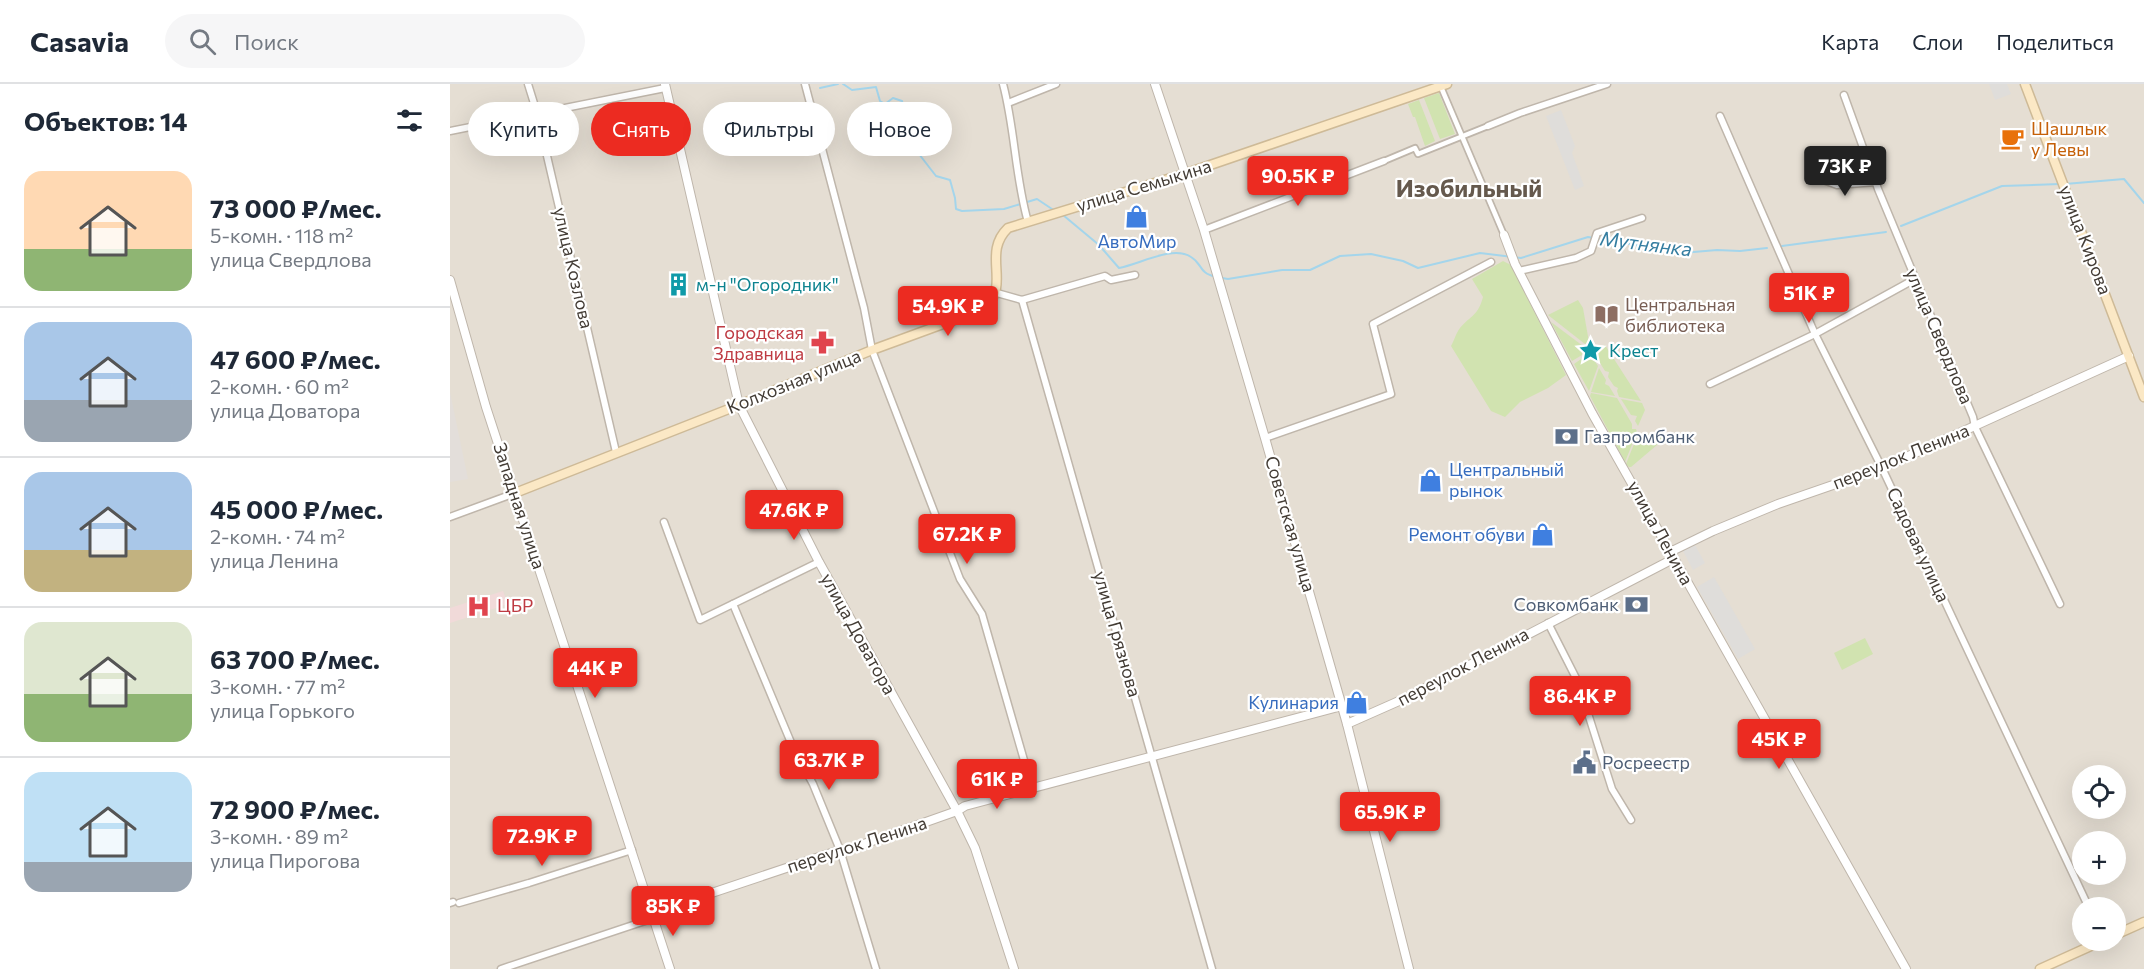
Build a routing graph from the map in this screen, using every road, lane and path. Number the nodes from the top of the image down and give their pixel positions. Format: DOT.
graph roads {
  1 [pos="528,84"];
  2 [pos="805,84"];
  3 [pos="1004,84"];
  4 [pos="1056,84"];
  5 [pos="1155,84"];
  6 [pos="1607,84"];
  7 [pos="2025,84"];
  8 [pos="1443,85"];
  9 [pos="665,86"];
  10 [pos="1844,95"];
  11 [pos="534,102"];
  12 [pos="1008,103"];
  13 [pos="579,104"];
  14 [pos="1720,116"];
  15 [pos="1488,126"];
  16 [pos="468,127"];
  17 [pos="450,131"];
  18 [pos="1461,136"];
  19 [pos="547,156"];
  20 [pos="1384,162"];
  21 [pos="1184,174"];
  22 [pos="1818,178"];
  23 [pos="1876,182"];
  24 [pos="1642,218"];
  25 [pos="1028,222"];
  26 [pos="1204,230"];
  27 [pos="1504,235"];
  28 [pos="1491,262"];
  29 [pos="1517,267"];
  30 [pos="1135,275"];
  31 [pos="1915,279"];
  32 [pos="450,280"];
  33 [pos="997,293"];
  34 [pos="1022,300"];
  35 [pos="1815,334"];
  36 [pos="872,350"];
  37 [pos="2129,356"];
  38 [pos="1710,384"];
  39 [pos="2144,397"];
  40 [pos="739,405"];
  41 [pos="1975,427"];
  42 [pos="1265,438"];
  43 [pos="616,452"];
  44 [pos="1882,468"];
  45 [pos="515,493"];
  46 [pos="450,517"];
  47 [pos="664,522"];
  48 [pos="1672,555"];
  49 [pos="819,562"];
  50 [pos="733,604"];
  51 [pos="2060,604"];
  52 [pos="1548,623"];
  53 [pos="1342,706"];
  54 [pos="1347,724"];
  55 [pos="1151,757"];
  56 [pos="1032,788"];
  57 [pos="957,811"];
  58 [pos="1631,820"];
  59 [pos="632,850"];
  60 [pos="840,850"];
  61 [pos="2084,897"];
  62 [pos="454,903"];
  63 [pos="653,916"];
  64 [pos="2144,922"];
  65 [pos="2126,930"];
  66 [pos="2080,951"];
  67 [pos="501,969"];
  68 [pos="670,969"];
  69 [pos="876,969"];
  70 [pos="1014,969"];
  71 [pos="1212,969"];
  72 [pos="1409,969"];
  73 [pos="1906,969"];
  74 [pos="2040,969"];
  1 -- 11 [label="street, улица Козлова"];
  2 -- 36 [label="street"];
  3 -- 12 [label="street"];
  4 -- 12 [label="street"];
  5 -- 21 [label="street, Советская улица"];
  6 -- 15 [label="street"];
  7 -- 37 [label="main road, улица Кирова"];
  8 -- 18 [label="street, улица Ленина"];
  8 -- 21 [label="main road, улица Семыкина"];
  9 -- 13 [label="street"];
  9 -- 40 [label="street, улица Доватора"];
  10 -- 23 [label="street, улица Свердлова"];
  12 -- 25 [label="street"];
  14 -- 35 [label="street, Садовая улица"];
  15 -- 18 [label="street"];
  16 -- 17 [label="street"];
  18 -- 20 [label="street"];
  18 -- 27 [label="street, улица Ленина"];
  19 -- 43 [label="street, улица Козлова"];
  20 -- 26 [label="street"];
  21 -- 25 [label="main road, улица Семыкина"];
  21 -- 26 [label="street, Советская улица"];
  22 -- 23 [label="street"];
  23 -- 31 [label="street, улица Свердлова"];
  24 -- 29 [label="street"];
  25 -- 33 [label="main road, улица Семыкина"];
  26 -- 42 [label="street, Советская улица"];
  27 -- 29 [label="street, улица Ленина"];
  28 -- 42 [label="street"];
  29 -- 48 [label="street, улица Ленина"];
  30 -- 34 [label="street"];
  31 -- 35 [label="street"];
  31 -- 41 [label="street, улица Свердлова"];
  32 -- 45 [label="street, Западная улица"];
  33 -- 34 [label="street"];
  33 -- 36 [label="main road, Колхозная улица"];
  34 -- 55 [label="street, улица Грязнова"];
  35 -- 38 [label="street"];
  35 -- 44 [label="street, Садовая улица"];
  36 -- 40 [label="main road, Колхозная улица"];
  36 -- 56 [label="street"];
  37 -- 39 [label="main road, улица Кирова"];
  37 -- 41 [label="street, переулок Ленина"];
  40 -- 43 [label="main road, Колхозная улица"];
  40 -- 49 [label="street, улица Доватора"];
  41 -- 44 [label="street, переулок Ленина"];
  41 -- 51 [label="street, улица Свердлова"];
  42 -- 53 [label="street, Советская улица"];
  43 -- 45 [label="main road, Колхозная улица"];
  44 -- 48 [label="street, переулок Ленина"];
  44 -- 61 [label="street, Садовая улица"];
  45 -- 46 [label="street, Колхозная улица"];
  45 -- 59 [label="street, Западная улица"];
  47 -- 50 [label="street"];
  48 -- 52 [label="street, переулок Ленина"];
  48 -- 73 [label="street, улица Ленина"];
  49 -- 50 [label="street"];
  49 -- 57 [label="street, улица Доватора"];
  50 -- 60 [label="street"];
  52 -- 54 [label="street, переулок Ленина"];
  52 -- 58 [label="street"];
  53 -- 54 [label="street, Советская улица"];
  53 -- 55 [label="street, переулок Ленина"];
  54 -- 72 [label="street, Советская улица"];
  55 -- 56 [label="street, переулок Ленина"];
  55 -- 71 [label="street, улица Грязнова"];
  56 -- 57 [label="street, переулок Ленина"];
  57 -- 60 [label="street, переулок Ленина"];
  57 -- 70 [label="street, улица Доватора"];
  59 -- 62 [label="street"];
  59 -- 63 [label="street, Западная улица"];
  60 -- 63 [label="street, переулок Ленина"];
  60 -- 69 [label="street"];
  63 -- 67 [label="street, переулок Ленина"];
  63 -- 68 [label="street, Западная улица"];
  64 -- 65 [label="main road"];
  66 -- 74 [label="main road"];
}
